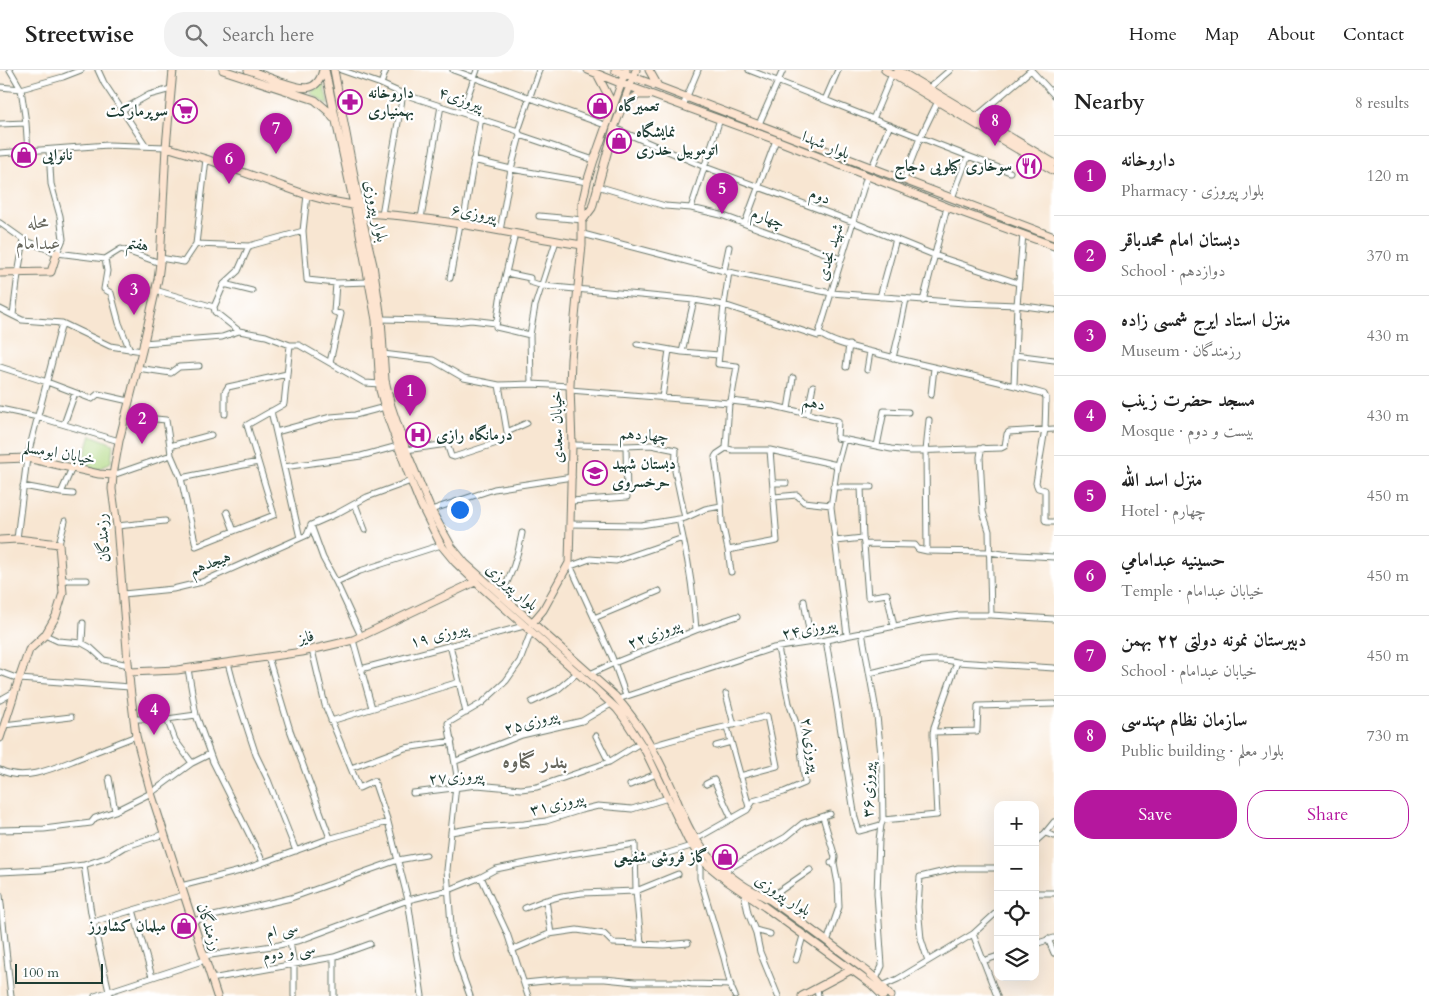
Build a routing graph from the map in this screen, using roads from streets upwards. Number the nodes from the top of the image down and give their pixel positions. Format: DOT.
graph roads {
  1 [pos="10,70"];
  2 [pos="81,70"];
  3 [pos="98,70"];
  4 [pos="173,70"];
  5 [pos="223,70"];
  6 [pos="248,70"];
  7 [pos="324,70"];
  8 [pos="334,70"];
  9 [pos="341,70"];
  10 [pos="386,70"];
  11 [pos="453,70"];
  12 [pos="477,70"];
  13 [pos="539,70"];
  14 [pos="588,70"];
  15 [pos="615,70"];
  16 [pos="649,70"];
  17 [pos="698,70"];
  18 [pos="749,70"];
  19 [pos="783,70"];
  20 [pos="838,70"];
  21 [pos="885,70"];
  22 [pos="950,70"];
  23 [pos="1031,70"];
  24 [pos="625,71"];
  25 [pos="895,72"];
  26 [pos="634,73"];
  27 [pos="597,74"];
  28 [pos="474,78"];
  29 [pos="778,82"];
  30 [pos="275,83"];
  31 [pos="620,83"];
  32 [pos="381,84"];
  33 [pos="629,86"];
  34 [pos="658,86"];
  35 [pos="0,87"];
  36 [pos="929,88"];
  37 [pos="21,89"];
  38 [pos="171,90"];
  39 [pos="403,94"];
  40 [pos="653,95"];
  41 [pos="1054,95"];
  42 [pos="686,97"];
  43 [pos="530,98"];
  44 [pos="825,100"];
  45 [pos="938,101"];
  46 [pos="442,106"];
  47 [pos="622,106"];
  48 [pos="683,106"];
  49 [pos="611,109"];
  50 [pos="122,110"];
  51 [pos="462,112"];
  52 [pos="976,117"];
  53 [pos="481,118"];
  54 [pos="720,119"];
  55 [pos="873,119"];
  56 [pos="335,120"];
  57 [pos="26,122"];
  58 [pos="0,124"];
  59 [pos="759,124"];
  60 [pos="605,125"];
  61 [pos="890,125"];
  62 [pos="614,128"];
  63 [pos="519,133"];
  64 [pos="920,138"];
  65 [pos="776,140"];
  66 [pos="146,146"];
  67 [pos="166,148"];
  68 [pos="49,150"];
  69 [pos="28,152"];
  70 [pos="0,153"];
  71 [pos="968,156"];
  72 [pos="206,159"];
  73 [pos="474,160"];
  74 [pos="594,160"];
  75 [pos="1054,163"];
  76 [pos="705,167"];
  77 [pos="872,167"];
  78 [pos="511,169"];
  79 [pos="1054,170"];
  80 [pos="1010,172"];
  81 [pos="867,176"];
  82 [pos="904,179"];
  83 [pos="587,182"];
  84 [pos="597,186"];
  85 [pos="759,187"];
  86 [pos="307,195"];
  87 [pos="952,198"];
  88 [pos="353,205"];
  89 [pos="947,207"];
  90 [pos="690,208"];
  91 [pos="361,213"];
  92 [pos="382,214"];
  93 [pos="539,216"];
  94 [pos="421,218"];
  95 [pos="583,220"];
  96 [pos="852,222"];
  97 [pos="0,223"];
  98 [pos="745,223"];
  99 [pos="461,224"];
  100 [pos="303,231"];
  101 [pos="500,231"];
  102 [pos="515,234"];
  103 [pos="583,234"];
  104 [pos="1023,234"];
  105 [pos="1054,237"];
  106 [pos="896,239"];
  107 [pos="24,240"];
  108 [pos="556,241"];
  109 [pos="196,244"];
  110 [pos="582,245"];
  111 [pos="249,246"];
  112 [pos="1054,246"];
  113 [pos="730,247"];
  114 [pos="57,253"];
  115 [pos="934,255"];
  116 [pos="105,259"];
  117 [pos="841,259"];
  118 [pos="160,260"];
  119 [pos="370,266"];
  120 [pos="727,272"];
  121 [pos="0,273"];
  122 [pos="506,273"];
  123 [pos="18,274"];
  124 [pos="450,278"];
  125 [pos="369,282"];
  126 [pos="336,283"];
  127 [pos="1018,283"];
  128 [pos="224,284"];
  129 [pos="543,286"];
  130 [pos="155,290"];
  131 [pos="578,290"];
  132 [pos="252,291"];
  133 [pos="831,293"];
  134 [pos="880,297"];
  135 [pos="906,299"];
  136 [pos="694,300"];
  137 [pos="923,301"];
  138 [pos="724,305"];
  139 [pos="1017,306"];
  140 [pos="214,307"];
  141 [pos="0,309"];
  142 [pos="1054,310"];
  143 [pos="13,315"];
  144 [pos="380,319"];
  145 [pos="62,322"];
  146 [pos="496,323"];
  147 [pos="240,331"];
  148 [pos="818,334"];
  149 [pos="530,335"];
  150 [pos="638,344"];
  151 [pos="290,345"];
  152 [pos="849,346"];
  153 [pos="142,347"];
  154 [pos="130,350"];
  155 [pos="669,350"];
  156 [pos="682,352"];
  157 [pos="870,352"];
  158 [pos="383,354"];
  159 [pos="719,355"];
  160 [pos="1015,355"];
  161 [pos="893,358"];
  162 [pos="1054,360"];
  163 [pos="330,362"];
  164 [pos="199,366"];
  165 [pos="0,367"];
  166 [pos="846,367"];
  167 [pos="137,368"];
  168 [pos="934,368"];
  169 [pos="867,370"];
  170 [pos="287,374"];
  171 [pos="793,378"];
  172 [pos="47,382"];
  173 [pos="380,384"];
  174 [pos="531,384"];
  175 [pos="499,385"];
  176 [pos="1014,385"];
  177 [pos="813,386"];
  178 [pos="570,388"];
  179 [pos="75,393"];
  180 [pos="931,395"];
  181 [pos="662,398"];
  182 [pos="129,401"];
  183 [pos="730,402"];
  184 [pos="385,407"];
  185 [pos="0,409"];
  186 [pos="788,410"];
  187 [pos="271,411"];
  188 [pos="908,412"];
  189 [pos="225,414"];
  190 [pos="807,414"];
  191 [pos="38,416"];
  192 [pos="125,416"];
  193 [pos="929,420"];
  194 [pos="527,423"];
  195 [pos="64,424"];
  196 [pos="1045,429"];
  197 [pos="1054,429"];
  198 [pos="276,432"];
  199 [pos="508,432"];
  200 [pos="212,435"];
  201 [pos="844,439"];
  202 [pos="119,441"];
  203 [pos="572,445"];
  204 [pos="170,446"];
  205 [pos="398,446"];
  206 [pos="626,446"];
  207 [pos="877,446"];
  208 [pos="726,448"];
  209 [pos="983,448"];
  210 [pos="406,450"];
  211 [pos="770,450"];
  212 [pos="926,451"];
  213 [pos="171,455"];
  214 [pos="27,458"];
  215 [pos="0,459"];
  216 [pos="258,462"];
  217 [pos="837,465"];
  218 [pos="72,468"];
  219 [pos="284,468"];
  220 [pos="112,476"];
  221 [pos="572,477"];
  222 [pos="181,478"];
  223 [pos="411,481"];
  224 [pos="773,483"];
  225 [pos="786,483"];
  226 [pos="23,486"];
  227 [pos="833,487"];
  228 [pos="861,487"];
  229 [pos="871,487"];
  230 [pos="60,493"];
  231 [pos="73,494"];
  232 [pos="774,497"];
  233 [pos="571,501"];
  234 [pos="355,504"];
  235 [pos="831,505"];
  236 [pos="721,506"];
  237 [pos="432,510"];
  238 [pos="227,512"];
  239 [pos="685,518"];
  240 [pos="679,519"];
  241 [pos="65,521"];
  242 [pos="165,521"];
  243 [pos="1054,522"];
  244 [pos="570,524"];
  245 [pos="311,525"];
  246 [pos="117,526"];
  247 [pos="365,530"];
  248 [pos="234,531"];
  249 [pos="522,533"];
  250 [pos="300,538"];
  251 [pos="683,538"];
  252 [pos="17,539"];
  253 [pos="0,540"];
  254 [pos="834,541"];
  255 [pos="863,541"];
  256 [pos="59,544"];
  257 [pos="441,545"];
  258 [pos="728,550"];
  259 [pos="927,551"];
  260 [pos="990,552"];
  261 [pos="1054,557"];
  262 [pos="570,564"];
  263 [pos="731,572"];
  264 [pos="62,580"];
  265 [pos="87,580"];
  266 [pos="336,582"];
  267 [pos="475,582"];
  268 [pos="659,591"];
  269 [pos="123,594"];
  270 [pos="501,596"];
  271 [pos="804,601"];
  272 [pos="509,608"];
  273 [pos="991,615"];
  274 [pos="738,616"];
  275 [pos="594,618"];
  276 [pos="1054,619"];
  277 [pos="83,622"];
  278 [pos="532,623"];
  279 [pos="524,626"];
  280 [pos="894,626"];
  281 [pos="696,630"];
  282 [pos="530,632"];
  283 [pos="862,632"];
  284 [pos="45,635"];
  285 [pos="847,635"];
  286 [pos="361,636"];
  287 [pos="353,640"];
  288 [pos="826,640"];
  289 [pos="811,642"];
  290 [pos="82,643"];
  291 [pos="450,645"];
  292 [pos="778,648"];
  293 [pos="312,650"];
  294 [pos="268,657"];
  295 [pos="957,662"];
  296 [pos="228,663"];
  297 [pos="614,663"];
  298 [pos="130,668"];
  299 [pos="188,668"];
  300 [pos="1054,668"];
  301 [pos="361,669"];
  302 [pos="0,672"];
  303 [pos="577,672"];
  304 [pos="870,673"];
  305 [pos="590,674"];
  306 [pos="19,679"];
  307 [pos="459,682"];
  308 [pos="130,688"];
  309 [pos="14,692"];
  310 [pos="726,694"];
  311 [pos="626,696"];
  312 [pos="0,700"];
  313 [pos="532,702"];
  314 [pos="614,702"];
  315 [pos="1054,704"];
  316 [pos="372,708"];
  317 [pos="466,713"];
  318 [pos="196,715"];
  319 [pos="71,717"];
  320 [pos="167,719"];
  321 [pos="134,720"];
  322 [pos="331,721"];
  323 [pos="4,724"];
  324 [pos="734,726"];
  325 [pos="727,727"];
  326 [pos="933,732"];
  327 [pos="136,736"];
  328 [pos="596,736"];
  329 [pos="0,738"];
  330 [pos="452,741"];
  331 [pos="731,742"];
  332 [pos="640,743"];
  333 [pos="652,746"];
  334 [pos="716,746"];
  335 [pos="210,754"];
  336 [pos="456,761"];
  337 [pos="609,762"];
  338 [pos="192,763"];
  339 [pos="351,768"];
  340 [pos="0,770"];
  341 [pos="656,774"];
  342 [pos="740,776"];
  343 [pos="109,778"];
  344 [pos="706,784"];
  345 [pos="630,785"];
  346 [pos="456,788"];
  347 [pos="413,792"];
  348 [pos="151,793"];
  349 [pos="668,798"];
  350 [pos="749,807"];
  351 [pos="115,810"];
  352 [pos="830,814"];
  353 [pos="823,817"];
  354 [pos="732,819"];
  355 [pos="388,822"];
  356 [pos="1054,822"];
  357 [pos="882,823"];
  358 [pos="0,830"];
  359 [pos="450,832"];
  360 [pos="1046,833"];
  361 [pos="164,834"];
  362 [pos="1054,836"];
  363 [pos="330,838"];
  364 [pos="1039,839"];
  365 [pos="693,842"];
  366 [pos="296,851"];
  367 [pos="426,855"];
  368 [pos="700,857"];
  369 [pos="398,860"];
  370 [pos="263,862"];
  371 [pos="636,863"];
  372 [pos="84,865"];
  373 [pos="994,868"];
  374 [pos="810,870"];
  375 [pos="724,871"];
  376 [pos="0,872"];
  377 [pos="678,874"];
  378 [pos="481,877"];
  379 [pos="181,886"];
  380 [pos="449,890"];
  381 [pos="636,891"];
  382 [pos="744,893"];
  383 [pos="1039,893"];
  384 [pos="1054,893"];
  385 [pos="0,894"];
  386 [pos="184,896"];
  387 [pos="768,899"];
  388 [pos="408,900"];
  389 [pos="546,900"];
  390 [pos="525,908"];
  391 [pos="132,910"];
  392 [pos="994,915"];
  393 [pos="192,921"];
  394 [pos="93,922"];
  395 [pos="755,930"];
  396 [pos="551,934"];
  397 [pos="770,934"];
  398 [pos="972,934"];
  399 [pos="803,936"];
  400 [pos="1051,939"];
  401 [pos="290,942"];
  402 [pos="827,942"];
  403 [pos="640,943"];
  404 [pos="688,943"];
  405 [pos="1039,943"];
  406 [pos="370,944"];
  407 [pos="512,950"];
  408 [pos="1054,953"];
  409 [pos="994,957"];
  410 [pos="204,958"];
  411 [pos="334,958"];
  412 [pos="796,960"];
  413 [pos="928,960"];
  414 [pos="983,961"];
  415 [pos="294,965"];
  416 [pos="851,970"];
  417 [pos="152,978"];
  418 [pos="211,978"];
  419 [pos="876,979"];
  420 [pos="525,983"];
  421 [pos="731,985"];
  422 [pos="882,986"];
  423 [pos="817,988"];
  424 [pos="109,994"];
  425 [pos="11,996"];
  426 [pos="95,996"];
  427 [pos="215,996"];
  428 [pos="294,996"];
  429 [pos="334,996"];
  430 [pos="422,996"];
  431 [pos="470,996"];
  432 [pos="528,996"];
  433 [pos="735,996"];
  434 [pos="778,996"];
  435 [pos="802,996"];
  436 [pos="818,996"];
  437 [pos="883,996"];
  438 [pos="891,996"];
  439 [pos="997,996"];
  1 -- 37 [label="street"];
  2 -- 37 [label="street"];
  3 -- 50 [label="street"];
  4 -- 38 [label="street, رزمندگان"];
  5 -- 30 [label="street"];
  6 -- 30 [label="street"];
  7 -- 30 [label="street"];
  7 -- 56 [label="street, بلوار پیروزی"];
  8 -- 91 [label="street, بلوار پیروزی"];
  9 -- 32 [label="street, پیروزی۴"];
  10 -- 32 [label="street"];
  11 -- 28 [label="street"];
  12 -- 28 [label="street"];
  13 -- 43 [label="street"];
  14 -- 27 [label="street, بلوار شهدا"];
  15 -- 24 [label="street, بلوار شهدا"];
  16 -- 34 [label="street"];
  17 -- 42 [label="street"];
  18 -- 29 [label="street"];
  19 -- 29 [label="street"];
  20 -- 44 [label="street"];
  21 -- 25 [label="street"];
  22 -- 36 [label="street"];
  23 -- 41 [label="street"];
  23 -- 52 [label="street"];
  24 -- 26 [label="street, بلوار شهدا"];
  24 -- 31 [label="street, خیابان سعدی"];
  25 -- 36 [label="street"];
  25 -- 45 [label="street"];
  25 -- 55 [label="street"];
  26 -- 33 [label="street, خیابان سعدی"];
  26 -- 34 [label="street, بلوار شهدا"];
  27 -- 31 [label="street, بلوار شهدا"];
  27 -- 49 [label="street"];
  28 -- 43 [label="street"];
  28 -- 51 [label="street"];
  29 -- 44 [label="street"];
  29 -- 59 [label="street"];
  30 -- 56 [label="street"];
  31 -- 33 [label="street, بلوار شهدا"];
  31 -- 49 [label="street, خیابان سعدی"];
  32 -- 39 [label="street, پیروزی۴"];
  33 -- 40 [label="street, بلوار شهدا"];
  33 -- 47 [label="street, خیابان سعدی"];
  34 -- 42 [label="street, بلوار شهدا"];
  35 -- 37 [label="street"];
  36 -- 52 [label="street"];
  37 -- 57 [label="street"];
  38 -- 50 [label="street"];
  38 -- 67 [label="street, رزمندگان"];
  39 -- 46 [label="street, پیروزی۴"];
  39 -- 92 [label="street"];
  40 -- 47 [label="street"];
  40 -- 48 [label="street, بلوار شهدا"];
  42 -- 48 [label="street"];
  42 -- 59 [label="street, بلوار شهدا"];
  43 -- 60 [label="street"];
  43 -- 63 [label="street"];
  44 -- 55 [label="street"];
  45 -- 64 [label="street"];
  45 -- 79 [label="street"];
  46 -- 51 [label="street, پیروزی۴"];
  46 -- 94 [label="street"];
  47 -- 62 [label="street, خیابان سعدی"];
  48 -- 54 [label="street, بلوار شهدا"];
  49 -- 60 [label="street, خیابان سعدی"];
  50 -- 66 [label="street"];
  51 -- 53 [label="street, پیروزی۴"];
  52 -- 75 [label="street"];
  53 -- 63 [label="street, پیروزی۴"];
  53 -- 73 [label="street"];
  54 -- 65 [label="street, بلوار شهدا"];
  54 -- 76 [label="street"];
  55 -- 61 [label="street"];
  56 -- 88 [label="street, بلوار پیروزی"];
  57 -- 58 [label="street"];
  57 -- 69 [label="street"];
  59 -- 77 [label="street, بلوار شهدا"];
  60 -- 74 [label="street, خیابان سعدی"];
  61 -- 64 [label="street"];
  61 -- 77 [label="street"];
  62 -- 76 [label="street, دوم"];
  62 -- 84 [label="street, خیابان سعدی"];
  63 -- 74 [label="street, پیروزی۴"];
  63 -- 78 [label="street"];
  64 -- 71 [label="street"];
  64 -- 82 [label="street"];
  65 -- 81 [label="street, بلوار شهدا"];
  65 -- 85 [label="street"];
  66 -- 67 [label="street"];
  66 -- 68 [label="street"];
  67 -- 72 [label="street"];
  67 -- 118 [label="street, رزمندگان"];
  68 -- 69 [label="street"];
  68 -- 114 [label="street"];
  69 -- 70 [label="street"];
  71 -- 80 [label="street"];
  71 -- 87 [label="street"];
  72 -- 86 [label="street"];
  72 -- 109 [label="street"];
  73 -- 78 [label="street"];
  73 -- 99 [label="street"];
  74 -- 83 [label="street, خیابان سعدی"];
  76 -- 85 [label="street, دوم"];
  76 -- 90 [label="street"];
  77 -- 82 [label="street, بلوار شهدا"];
  78 -- 83 [label="street"];
  78 -- 101 [label="street"];
  81 -- 89 [label="street, بلوار شهدا"];
  81 -- 96 [label="street, شهید نجدی"];
  82 -- 87 [label="street, بلوار شهدا"];
  83 -- 95 [label="street, خیابان سعدی"];
  84 -- 90 [label="street, چهارم"];
  84 -- 95 [label="street, خیابان سعدی"];
  85 -- 96 [label="street, دوم"];
  85 -- 98 [label="street"];
  86 -- 88 [label="street"];
  86 -- 100 [label="street"];
  87 -- 105 [label="street, بلوار شهدا"];
  88 -- 119 [label="street, بلوار پیروزی"];
  89 -- 104 [label="street, بلوار شهدا"];
  89 -- 115 [label="street"];
  90 -- 98 [label="street, چهارم"];
  91 -- 92 [label="street, پیروزی۶"];
  91 -- 119 [label="street, بلوار پیروزی"];
  92 -- 94 [label="street, پیروزی۶"];
  93 -- 95 [label="street"];
  94 -- 99 [label="street, پیروزی۶"];
  95 -- 103 [label="street, خیابان سعدی"];
  96 -- 106 [label="street, دوم"];
  96 -- 117 [label="street, شهید نجدی"];
  97 -- 107 [label="street, هفتم"];
  98 -- 117 [label="street, چهارم"];
  99 -- 101 [label="street, پیروزی۶"];
  99 -- 124 [label="street"];
  100 -- 111 [label="street"];
  100 -- 126 [label="street"];
  101 -- 102 [label="street, پیروزی۶"];
  102 -- 108 [label="street, پیروزی۶"];
  102 -- 122 [label="street"];
  103 -- 110 [label="street, خیابان سعدی"];
  103 -- 120 [label="street"];
  104 -- 112 [label="street, بلوار شهدا"];
  104 -- 127 [label="street"];
  106 -- 115 [label="street, دوم"];
  106 -- 134 [label="street"];
  107 -- 114 [label="street, هفتم"];
  107 -- 123 [label="street"];
  108 -- 110 [label="street, پیروزی۶"];
  108 -- 129 [label="street"];
  109 -- 111 [label="street"];
  109 -- 118 [label="street"];
  110 -- 131 [label="street, خیابان سعدی"];
  111 -- 128 [label="street"];
  113 -- 120 [label="street"];
  114 -- 116 [label="street, هفتم"];
  114 -- 123 [label="street"];
  115 -- 127 [label="street, دوم"];
  115 -- 137 [label="street"];
  116 -- 118 [label="street, هفتم"];
  116 -- 154 [label="street"];
  117 -- 133 [label="street, شهید نجدی"];
  118 -- 130 [label="street, رزمندگان"];
  119 -- 125 [label="street, بلوار پیروزی"];
  119 -- 144 [label="street, بلوار پیروزی"];
  120 -- 133 [label="street"];
  120 -- 138 [label="street"];
  121 -- 123 [label="street"];
  122 -- 129 [label="street"];
  122 -- 146 [label="street"];
  123 -- 143 [label="street"];
  125 -- 126 [label="street"];
  125 -- 173 [label="street, بلوار پیروزی"];
  126 -- 163 [label="street"];
  127 -- 139 [label="street"];
  128 -- 132 [label="street"];
  128 -- 140 [label="street"];
  129 -- 131 [label="street"];
  129 -- 149 [label="street"];
  130 -- 140 [label="street"];
  130 -- 153 [label="street, رزمندگان"];
  131 -- 136 [label="street"];
  131 -- 178 [label="street, خیابان سعدی"];
  133 -- 134 [label="street"];
  133 -- 148 [label="street, شهید نجدی"];
  134 -- 135 [label="street"];
  135 -- 137 [label="street"];
  135 -- 161 [label="street"];
  136 -- 138 [label="street"];
  136 -- 156 [label="street"];
  137 -- 139 [label="street"];
  138 -- 148 [label="street"];
  138 -- 159 [label="street"];
  139 -- 142 [label="street"];
  139 -- 160 [label="street"];
  140 -- 147 [label="street"];
  141 -- 143 [label="street"];
  143 -- 145 [label="street"];
  144 -- 146 [label="street"];
  144 -- 158 [label="street, بلوار پیروزی"];
  145 -- 154 [label="street"];
  145 -- 172 [label="street"];
  146 -- 149 [label="street"];
  147 -- 151 [label="street"];
  147 -- 153 [label="street"];
  148 -- 152 [label="street"];
  149 -- 174 [label="street"];
  150 -- 155 [label="street"];
  151 -- 163 [label="street"];
  151 -- 170 [label="street"];
  152 -- 157 [label="street"];
  152 -- 166 [label="street"];
  153 -- 154 [label="street"];
  153 -- 167 [label="street, رزمندگان"];
  155 -- 156 [label="street"];
  155 -- 181 [label="street"];
  156 -- 159 [label="street"];
  157 -- 161 [label="street"];
  157 -- 169 [label="street"];
  158 -- 175 [label="street, دهم"];
  158 -- 210 [label="street, بلوار پیروزی"];
  159 -- 183 [label="street"];
  160 -- 162 [label="street"];
  160 -- 176 [label="street"];
  161 -- 168 [label="street"];
  163 -- 173 [label="street"];
  164 -- 167 [label="street"];
  165 -- 172 [label="street"];
  167 -- 182 [label="street, رزمندگان"];
  168 -- 176 [label="street"];
  168 -- 180 [label="street"];
  170 -- 187 [label="street"];
  170 -- 189 [label="street"];
  171 -- 186 [label="street"];
  172 -- 179 [label="street"];
  172 -- 191 [label="street"];
  173 -- 184 [label="street, بلوار پیروزی"];
  174 -- 175 [label="street, دهم"];
  174 -- 178 [label="street, دهم"];
  175 -- 199 [label="street"];
  176 -- 196 [label="street"];
  177 -- 190 [label="street"];
  178 -- 181 [label="street, دهم"];
  178 -- 203 [label="street, خیابان سعدی"];
  179 -- 182 [label="street"];
  179 -- 195 [label="street"];
  181 -- 183 [label="street, دهم"];
  182 -- 192 [label="street, رزمندگان"];
  183 -- 186 [label="street, دهم"];
  183 -- 208 [label="street"];
  184 -- 198 [label="street"];
  184 -- 205 [label="street, بلوار پیروزی"];
  185 -- 191 [label="street"];
  186 -- 190 [label="street, دهم"];
  187 -- 198 [label="street"];
  187 -- 216 [label="street"];
  188 -- 207 [label="street"];
  190 -- 201 [label="street, دهم"];
  191 -- 195 [label="street"];
  191 -- 214 [label="street"];
  192 -- 202 [label="street, رزمندگان"];
  192 -- 204 [label="street"];
  193 -- 212 [label="street"];
  194 -- 199 [label="street"];
  195 -- 202 [label="street"];
  196 -- 197 [label="street"];
  196 -- 209 [label="street"];
  196 -- 243 [label="street"];
  198 -- 219 [label="street"];
  199 -- 210 [label="street"];
  200 -- 204 [label="street"];
  201 -- 207 [label="street"];
  201 -- 217 [label="street"];
  202 -- 220 [label="street, رزمندگان"];
  203 -- 206 [label="street, چهاردهم"];
  203 -- 221 [label="street, خیابان سعدی"];
  204 -- 213 [label="street"];
  205 -- 219 [label="street"];
  205 -- 223 [label="street, بلوار پیروزی"];
  206 -- 233 [label="street"];
  206 -- 239 [label="street, چهاردهم"];
  207 -- 212 [label="street"];
  208 -- 211 [label="street"];
  208 -- 236 [label="street"];
  209 -- 212 [label="street"];
  209 -- 260 [label="street"];
  210 -- 237 [label="street, بلوار پیروزی"];
  211 -- 217 [label="street"];
  211 -- 224 [label="street"];
  212 -- 259 [label="street"];
  213 -- 220 [label="street"];
  213 -- 222 [label="street"];
  214 -- 215 [label="street, خیابان ابومسلم"];
  214 -- 218 [label="street, خیابان ابومسلم"];
  214 -- 226 [label="street"];
  216 -- 222 [label="street"];
  216 -- 248 [label="street"];
  217 -- 227 [label="street"];
  218 -- 220 [label="street, خیابان ابومسلم"];
  218 -- 230 [label="street"];
  219 -- 250 [label="street"];
  220 -- 246 [label="street, رزمندگان"];
  221 -- 233 [label="street, خیابان سعدی"];
  221 -- 237 [label="street"];
  222 -- 248 [label="street"];
  223 -- 234 [label="street"];
  223 -- 257 [label="street, بلوار پیروزی"];
  224 -- 225 [label="street"];
  224 -- 232 [label="street"];
  226 -- 230 [label="street"];
  226 -- 252 [label="street"];
  227 -- 228 [label="street"];
  227 -- 235 [label="street"];
  228 -- 229 [label="street"];
  228 -- 255 [label="street"];
  230 -- 231 [label="street"];
  232 -- 235 [label="street"];
  232 -- 258 [label="street"];
  233 -- 244 [label="street, خیابان سعدی"];
  234 -- 245 [label="street"];
  234 -- 247 [label="street"];
  235 -- 254 [label="street"];
  236 -- 239 [label="street"];
  236 -- 258 [label="street"];
  237 -- 270 [label="street, بلوار پیروزی"];
  238 -- 248 [label="street"];
  239 -- 240 [label="street"];
  240 -- 244 [label="street"];
  240 -- 251 [label="street, پیروزی۲۲"];
  241 -- 256 [label="street"];
  242 -- 246 [label="street"];
  244 -- 262 [label="street, خیابان سعدی"];
  245 -- 250 [label="street"];
  245 -- 266 [label="street"];
  246 -- 269 [label="street, رزمندگان"];
  249 -- 270 [label="street"];
  250 -- 269 [label="street, هیجدهم"];
  251 -- 262 [label="street"];
  251 -- 281 [label="street, پیروزی۲۲"];
  252 -- 253 [label="street"];
  252 -- 256 [label="street"];
  254 -- 255 [label="street"];
  254 -- 285 [label="street"];
  255 -- 259 [label="street"];
  255 -- 280 [label="street"];
  256 -- 264 [label="street"];
  257 -- 266 [label="street"];
  257 -- 267 [label="street, بلوار پیروزی"];
  258 -- 263 [label="street"];
  259 -- 260 [label="street"];
  260 -- 261 [label="street"];
  260 -- 273 [label="street"];
  262 -- 275 [label="street"];
  262 -- 278 [label="street, خیابان سعدی"];
  264 -- 265 [label="street"];
  264 -- 284 [label="street"];
  266 -- 286 [label="street"];
  267 -- 272 [label="street, بلوار پیروزی"];
  267 -- 286 [label="street, فایز"];
  268 -- 275 [label="street"];
  269 -- 298 [label="street, رزمندگان"];
  270 -- 272 [label="street, بلوار پیروزی"];
  271 -- 289 [label="street"];
  272 -- 278 [label="street, بلوار پیروزی"];
  272 -- 279 [label="street, بلوار پیروزی"];
  273 -- 276 [label="street, پیروزی۲۴"];
  273 -- 280 [label="street, پیروزی۲۴"];
  274 -- 281 [label="street"];
  275 -- 297 [label="street"];
  277 -- 290 [label="street"];
  278 -- 305 [label="street, بلوار پیروزی"];
  279 -- 282 [label="street, بلوار پیروزی"];
  279 -- 291 [label="street, پیروزی ۱۹"];
  280 -- 283 [label="street, پیروزی۲۴"];
  281 -- 297 [label="street, پیروزی۲۲"];
  282 -- 303 [label="street, بلوار پیروزی"];
  282 -- 317 [label="street"];
  283 -- 285 [label="street, پیروزی۲۴"];
  283 -- 304 [label="street, پیروزی۳۶"];
  284 -- 290 [label="street"];
  284 -- 306 [label="street"];
  285 -- 288 [label="street, پیروزی۲۴"];
  286 -- 287 [label="street, فایز"];
  287 -- 293 [label="street, فایز"];
  287 -- 301 [label="street"];
  288 -- 289 [label="street, پیروزی۲۴"];
  288 -- 357 [label="street"];
  289 -- 292 [label="street, پیروزی۲۴"];
  290 -- 298 [label="street"];
  291 -- 301 [label="street, پیروزی ۱۹"];
  291 -- 307 [label="street"];
  292 -- 311 [label="street, پیروزی۲۴"];
  292 -- 350 [label="street, پیروزی۲۸"];
  293 -- 294 [label="street, فایز"];
  293 -- 322 [label="street"];
  294 -- 296 [label="street, فایز"];
  294 -- 363 [label="street"];
  295 -- 300 [label="street"];
  295 -- 304 [label="street"];
  295 -- 326 [label="street"];
  296 -- 299 [label="street, فایز"];
  296 -- 366 [label="street"];
  297 -- 305 [label="street, پیروزی۲۲"];
  297 -- 311 [label="street"];
  298 -- 299 [label="street, فایز"];
  298 -- 308 [label="street, رزمندگان"];
  299 -- 318 [label="street"];
  301 -- 316 [label="street"];
  302 -- 306 [label="street"];
  303 -- 313 [label="street"];
  303 -- 314 [label="street, بلوار پیروزی"];
  304 -- 357 [label="street, پیروزی۳۶"];
  305 -- 314 [label="street, بلوار پیروزی"];
  306 -- 308 [label="street"];
  306 -- 309 [label="street"];
  307 -- 316 [label="street"];
  307 -- 317 [label="street"];
  308 -- 321 [label="street, رزمندگان"];
  309 -- 312 [label="street"];
  309 -- 323 [label="street"];
  310 -- 324 [label="street"];
  311 -- 314 [label="street, پیروزی۲۴"];
  314 -- 332 [label="street, بلوار پیروزی"];
  314 -- 333 [label="street, بلوار پیروزی"];
  314 -- 336 [label="street, پیروزی۲۵"];
  315 -- 326 [label="street"];
  316 -- 322 [label="street"];
  317 -- 330 [label="street"];
  318 -- 320 [label="street"];
  318 -- 335 [label="street"];
  319 -- 323 [label="street"];
  320 -- 321 [label="street"];
  320 -- 338 [label="street"];
  321 -- 327 [label="street, رزمندگان"];
  322 -- 339 [label="street"];
  323 -- 329 [label="street"];
  324 -- 325 [label="street"];
  324 -- 342 [label="street"];
  325 -- 331 [label="street"];
  325 -- 333 [label="street"];
  326 -- 357 [label="street"];
  327 -- 340 [label="street"];
  327 -- 348 [label="street, رزمندگان"];
  328 -- 337 [label="street"];
  330 -- 336 [label="street"];
  330 -- 339 [label="street"];
  331 -- 334 [label="street"];
  331 -- 342 [label="street"];
  332 -- 337 [label="street, پیروزی۲۷"];
  332 -- 341 [label="street, بلوار پیروزی"];
  333 -- 365 [label="street, بلوار پیروزی"];
  335 -- 338 [label="street"];
  335 -- 370 [label="street"];
  336 -- 346 [label="street"];
  337 -- 346 [label="street, پیروزی۲۷"];
  338 -- 348 [label="street"];
  339 -- 355 [label="street"];
  341 -- 345 [label="street"];
  341 -- 349 [label="street, بلوار پیروزی"];
  342 -- 350 [label="street"];
  343 -- 351 [label="street"];
  344 -- 354 [label="street"];
  346 -- 347 [label="street, پیروزی۲۷"];
  346 -- 359 [label="street"];
  348 -- 351 [label="street"];
  348 -- 361 [label="street, رزمندگان"];
  349 -- 359 [label="street, پیروزی۳۱"];
  349 -- 365 [label="street, بلوار پیروزی"];
  350 -- 354 [label="street, پیروزی۲۸"];
  351 -- 358 [label="street"];
  352 -- 353 [label="street"];
  353 -- 375 [label="street"];
  353 -- 402 [label="street"];
  354 -- 365 [label="street, پیروزی۲۸"];
  355 -- 363 [label="street"];
  355 -- 369 [label="street"];
  356 -- 360 [label="street"];
  357 -- 419 [label="street, پیروزی۳۶"];
  359 -- 380 [label="street"];
  360 -- 362 [label="street"];
  360 -- 364 [label="street"];
  361 -- 372 [label="street"];
  361 -- 379 [label="street, رزمندگان"];
  363 -- 366 [label="street"];
  365 -- 368 [label="street, بلوار پیروزی"];
  365 -- 371 [label="street, پیروزی۲۸"];
  365 -- 375 [label="street, بلوار پیروزی"];
  366 -- 370 [label="street"];
  367 -- 369 [label="street"];
  368 -- 382 [label="street, بلوار پیروزی"];
  368 -- 421 [label="street"];
  369 -- 388 [label="street"];
  369 -- 393 [label="street"];
  370 -- 379 [label="street"];
  371 -- 378 [label="street, سی ام"];
  371 -- 381 [label="street"];
  372 -- 376 [label="street"];
  372 -- 394 [label="street"];
  373 -- 413 [label="street"];
  374 -- 387 [label="street"];
  375 -- 387 [label="street, بلوار پیروزی"];
  377 -- 381 [label="street"];
  378 -- 380 [label="street, سی ام"];
  378 -- 407 [label="street"];
  379 -- 386 [label="street, رزمندگان"];
  380 -- 388 [label="street, سی ام"];
  380 -- 431 [label="street"];
  381 -- 389 [label="street"];
  381 -- 403 [label="street"];
  382 -- 395 [label="street"];
  382 -- 399 [label="street, بلوار پیروزی"];
  383 -- 384 [label="street"];
  385 -- 425 [label="street"];
  386 -- 391 [label="street"];
  386 -- 393 [label="street, رزمندگان"];
  387 -- 402 [label="street, بلوار پیروزی"];
  388 -- 401 [label="street, سی ام"];
  388 -- 430 [label="street"];
  389 -- 390 [label="street"];
  389 -- 396 [label="street"];
  391 -- 394 [label="street"];
  391 -- 417 [label="street"];
  392 -- 398 [label="street"];
  393 -- 410 [label="street, رزمندگان"];
  394 -- 424 [label="street"];
  395 -- 397 [label="street"];
  395 -- 434 [label="street"];
  396 -- 403 [label="street"];
  396 -- 407 [label="street"];
  398 -- 413 [label="street"];
  398 -- 414 [label="street"];
  399 -- 412 [label="street"];
  399 -- 416 [label="street, بلوار پیروزی"];
  400 -- 405 [label="street"];
  400 -- 408 [label="street"];
  401 -- 410 [label="street, سی ام"];
  401 -- 415 [label="street"];
  402 -- 419 [label="street, بلوار پیروزی"];
  403 -- 404 [label="street"];
  406 -- 411 [label="street, سی و دوم"];
  407 -- 420 [label="street"];
  409 -- 414 [label="street"];
  410 -- 417 [label="street, سی ام"];
  410 -- 418 [label="street, رزمندگان"];
  411 -- 415 [label="street, سی و دوم"];
  411 -- 429 [label="street"];
  413 -- 422 [label="street"];
  414 -- 439 [label="street"];
  415 -- 418 [label="street, سی و دوم"];
  415 -- 428 [label="street"];
  416 -- 423 [label="street"];
  416 -- 437 [label="street, بلوار پیروزی"];
  417 -- 424 [label="street, سی ام"];
  418 -- 427 [label="street, رزمندگان"];
  419 -- 422 [label="street, بلوار پیروزی"];
  420 -- 421 [label="street"];
  420 -- 432 [label="street"];
  421 -- 433 [label="street"];
  422 -- 438 [label="street, بلوار پیروزی"];
  423 -- 435 [label="street"];
  423 -- 436 [label="street"];
  424 -- 426 [label="street, سی ام"];
}
